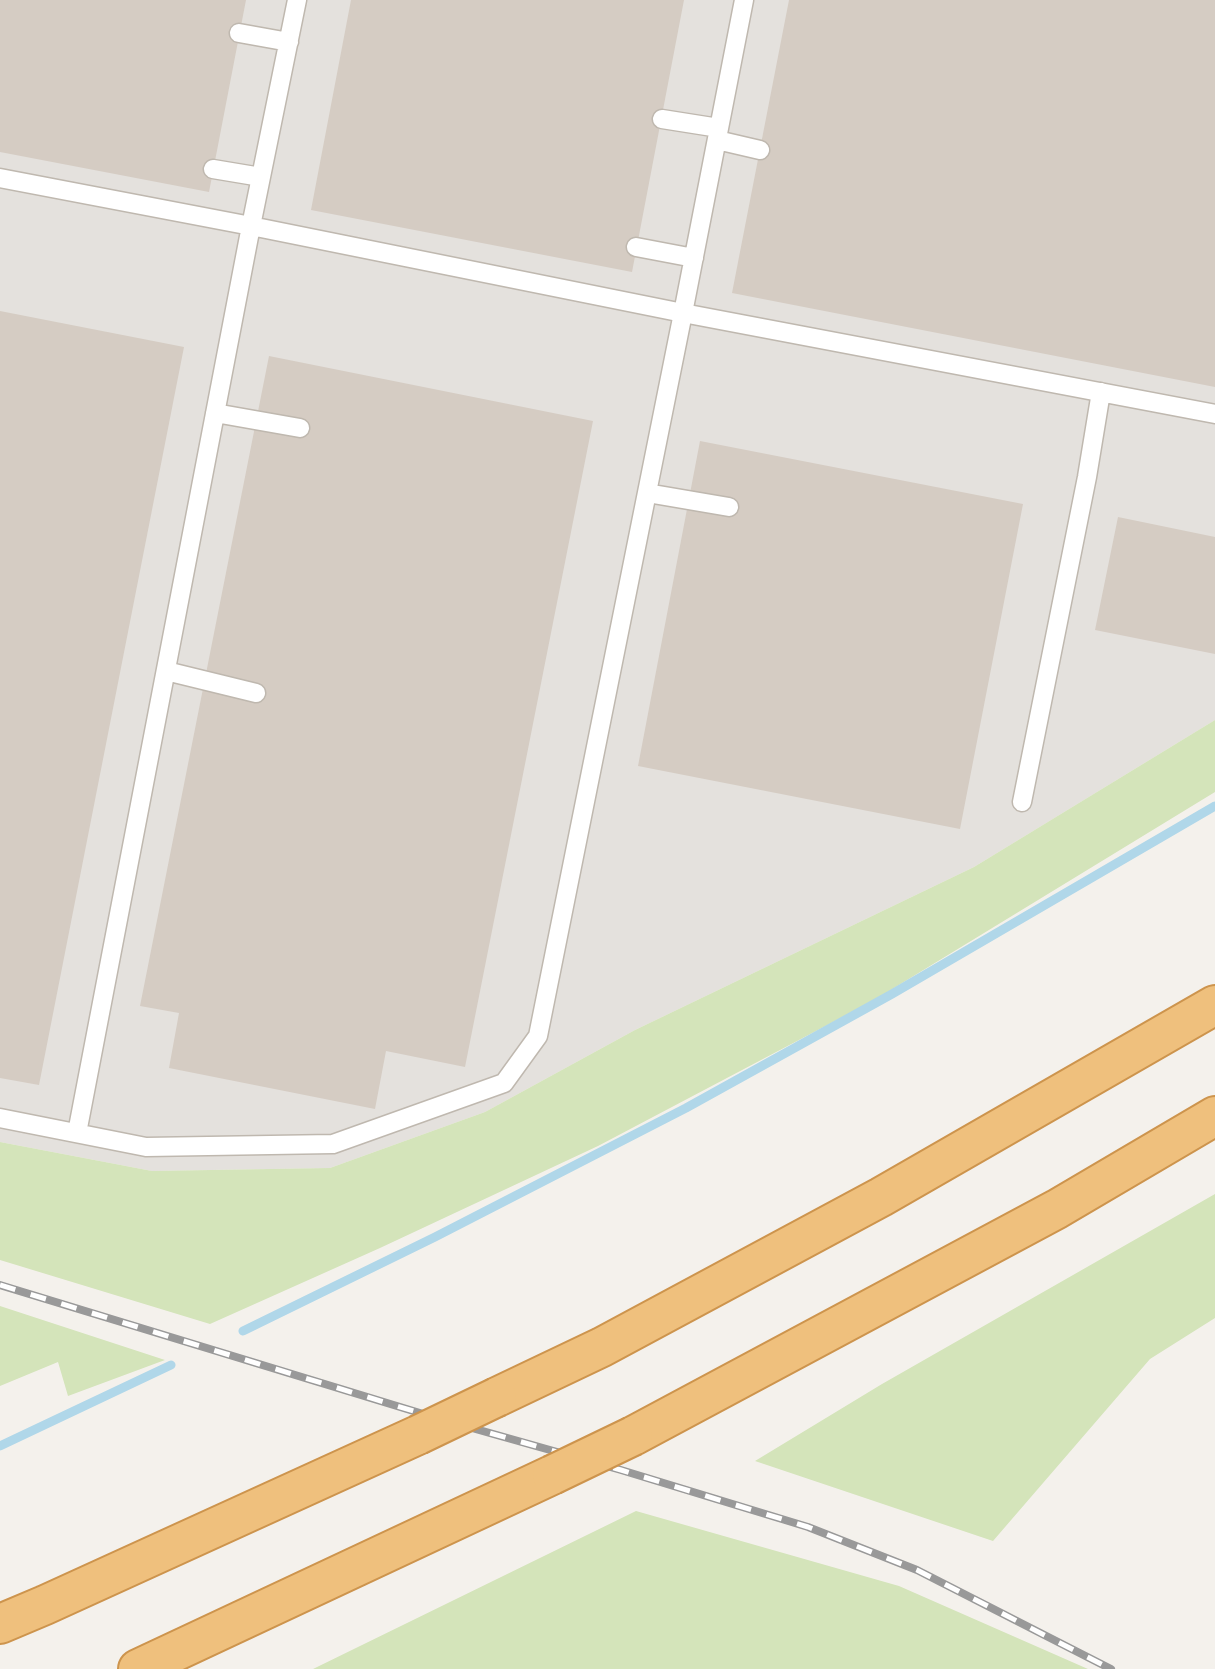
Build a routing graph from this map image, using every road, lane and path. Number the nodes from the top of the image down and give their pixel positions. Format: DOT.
graph roads {
  1 [pos="297,0"];
  2 [pos="744,0"];
  3 [pos="239,33"];
  4 [pos="289,42"];
  5 [pos="662,118"];
  6 [pos="718,134"];
  7 [pos="760,150"];
  8 [pos="213,169"];
  9 [pos="261,177"];
  10 [pos="0,178"];
  11 [pos="251,226"];
  12 [pos="636,247"];
  13 [pos="694,258"];
  14 [pos="683,313"];
  15 [pos="1101,392"];
  16 [pos="215,413"];
  17 [pos="1215,414"];
  18 [pos="300,428"];
  19 [pos="647,493"];
  20 [pos="729,507"];
  21 [pos="166,671"];
  22 [pos="256,693"];
  23 [pos="1022,802"];
  24 [pos="1215,1005"];
  25 [pos="1215,1115"];
  26 [pos="0,1118"];
  27 [pos="76,1133"];
  28 [pos="0,1624"];
  29 [pos="138,1669"];
  1 -- 4 [label="lane"];
  2 -- 6 [label="lane"];
  3 -- 4 [label="lane"];
  4 -- 9 [label="lane"];
  5 -- 6 [label="lane"];
  6 -- 7 [label="lane"];
  6 -- 13 [label="lane"];
  8 -- 9 [label="lane"];
  9 -- 11 [label="lane"];
  10 -- 11 [label="lane"];
  11 -- 14 [label="lane"];
  11 -- 16 [label="lane"];
  12 -- 13 [label="lane"];
  13 -- 14 [label="lane"];
  14 -- 15 [label="lane"];
  14 -- 19 [label="lane"];
  15 -- 17 [label="lane"];
  15 -- 23 [label="lane"];
  16 -- 18 [label="lane"];
  16 -- 21 [label="lane"];
  19 -- 20 [label="lane"];
  19 -- 27 [label="lane"];
  21 -- 22 [label="lane"];
  21 -- 27 [label="lane"];
  24 -- 28 [label="highway, bridge"];
  25 -- 29 [label="highway, bridge"];
  26 -- 27 [label="lane"];
}
